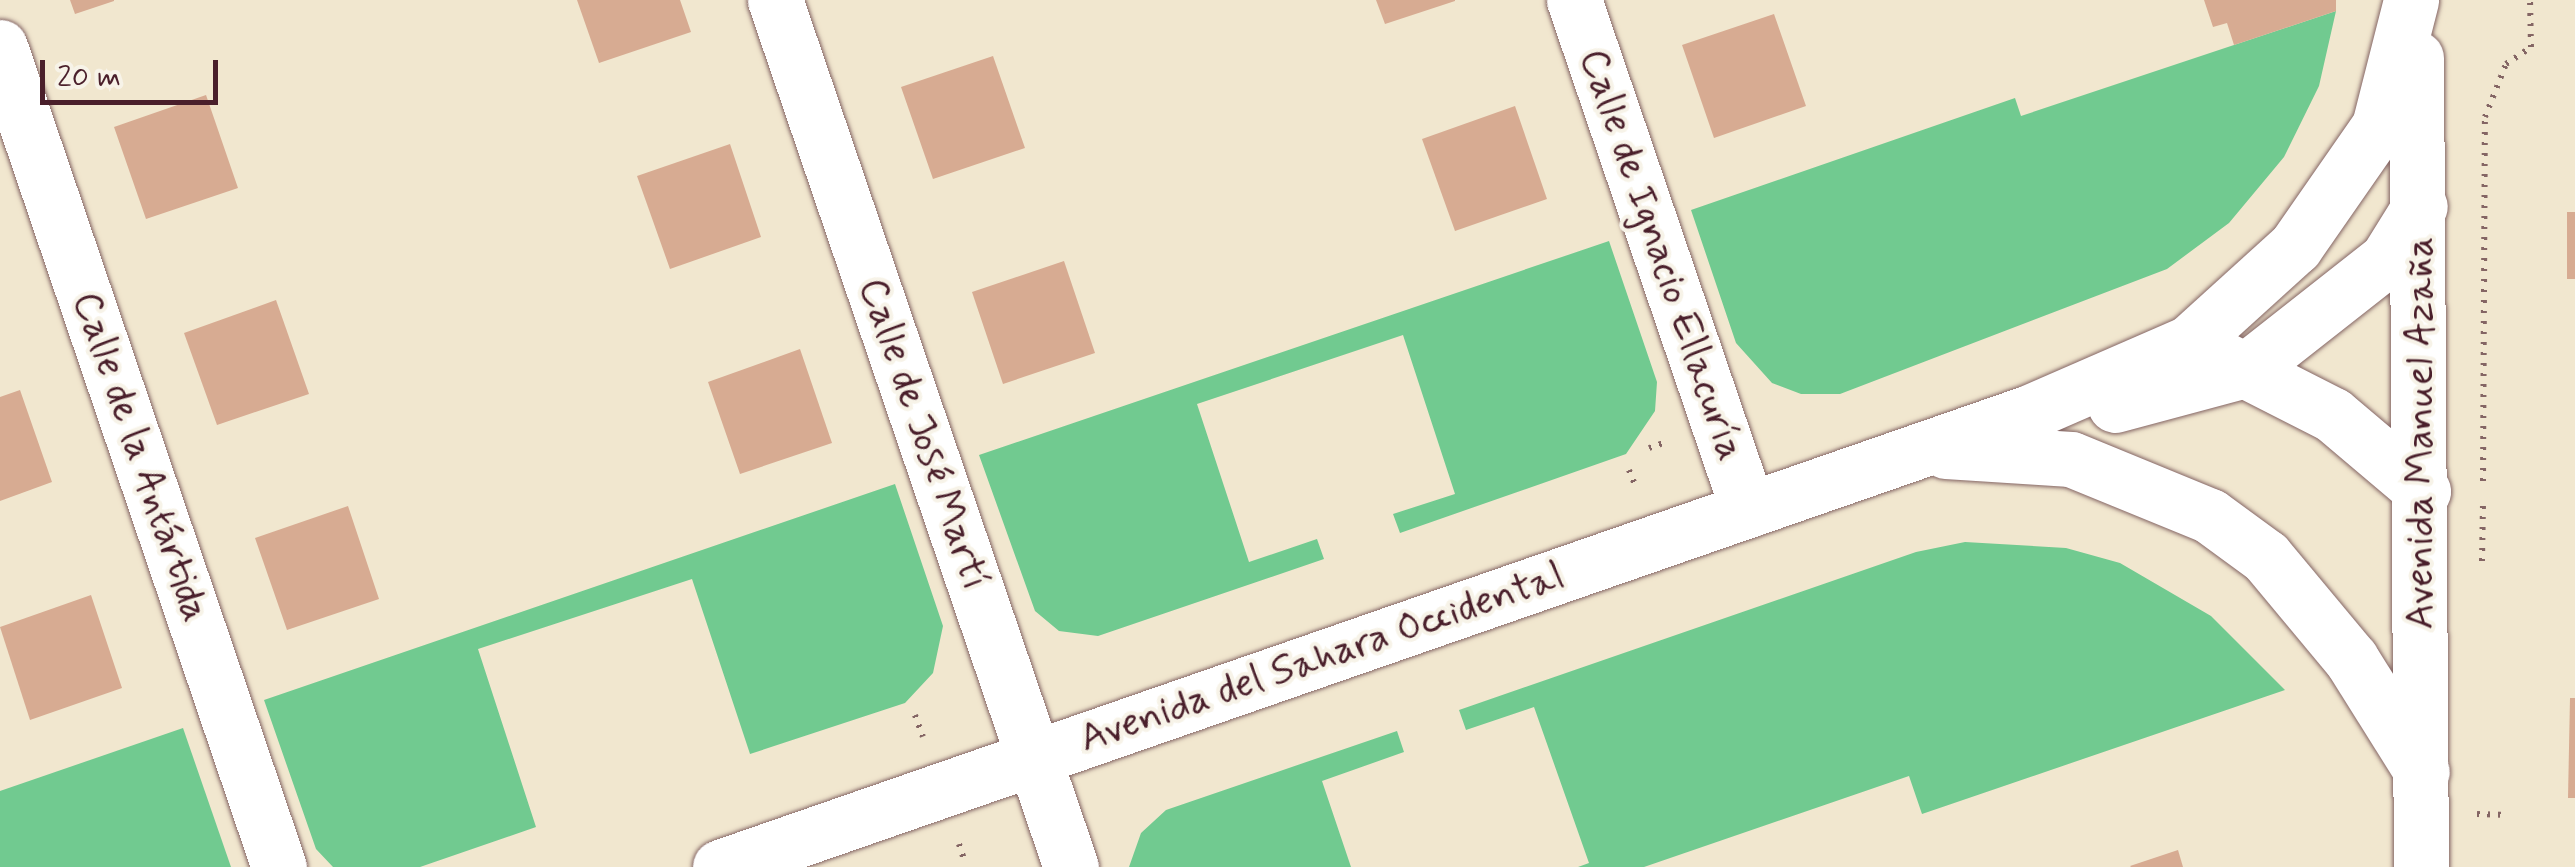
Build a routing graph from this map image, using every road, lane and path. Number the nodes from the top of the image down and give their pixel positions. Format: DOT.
graph roads {
  1 [pos="775,0"];
  2 [pos="1574,0"];
  3 [pos="2412,0"];
  4 [pos="2530,0"];
  5 [pos="0,47"];
  6 [pos="2420,206"];
  7 [pos="2486,230"];
  8 [pos="2189,343"];
  9 [pos="2246,370"];
  10 [pos="2030,412"];
  11 [pos="1923,449"];
  12 [pos="2423,491"];
  13 [pos="1748,510"];
  14 [pos="1033,758"];
  15 [pos="2422,772"];
  16 [pos="280,867"];
  17 [pos="720,867"];
  18 [pos="1070,867"];
  19 [pos="2421,867"];
  1 -- 14 [label="street, Calle de José Martí"];
  2 -- 13 [label="street, Calle de Ignacio Ellacuría"];
  3 -- 6 [label="street, Avenida Manuel Azaña"];
  3 -- 8 [label="street, Avenida del Sahara Occidental"];
  4 -- 7 [label="path"];
  5 -- 16 [label="street, Calle de la Antártida"];
  6 -- 9 [label="street, Avenida del Sahara Occidental"];
  6 -- 12 [label="street, Avenida Manuel Azaña"];
  8 -- 9 [label="street"];
  8 -- 10 [label="street, Avenida del Sahara Occidental"];
  9 -- 10 [label="street, Avenida del Sahara Occidental"];
  9 -- 12 [label="street"];
  10 -- 11 [label="street, Avenida del Sahara Occidental"];
  11 -- 13 [label="street, Avenida del Sahara Occidental"];
  11 -- 15 [label="street, Avenida del Sahara Occidental"];
  12 -- 15 [label="street, Avenida Manuel Azaña"];
  13 -- 14 [label="street, Avenida del Sahara Occidental"];
  14 -- 17 [label="street, Avenida del Sahara Occidental"];
  14 -- 18 [label="street, Calle de José Martí"];
  15 -- 19 [label="street, Avenida Manuel Azaña"];
}
